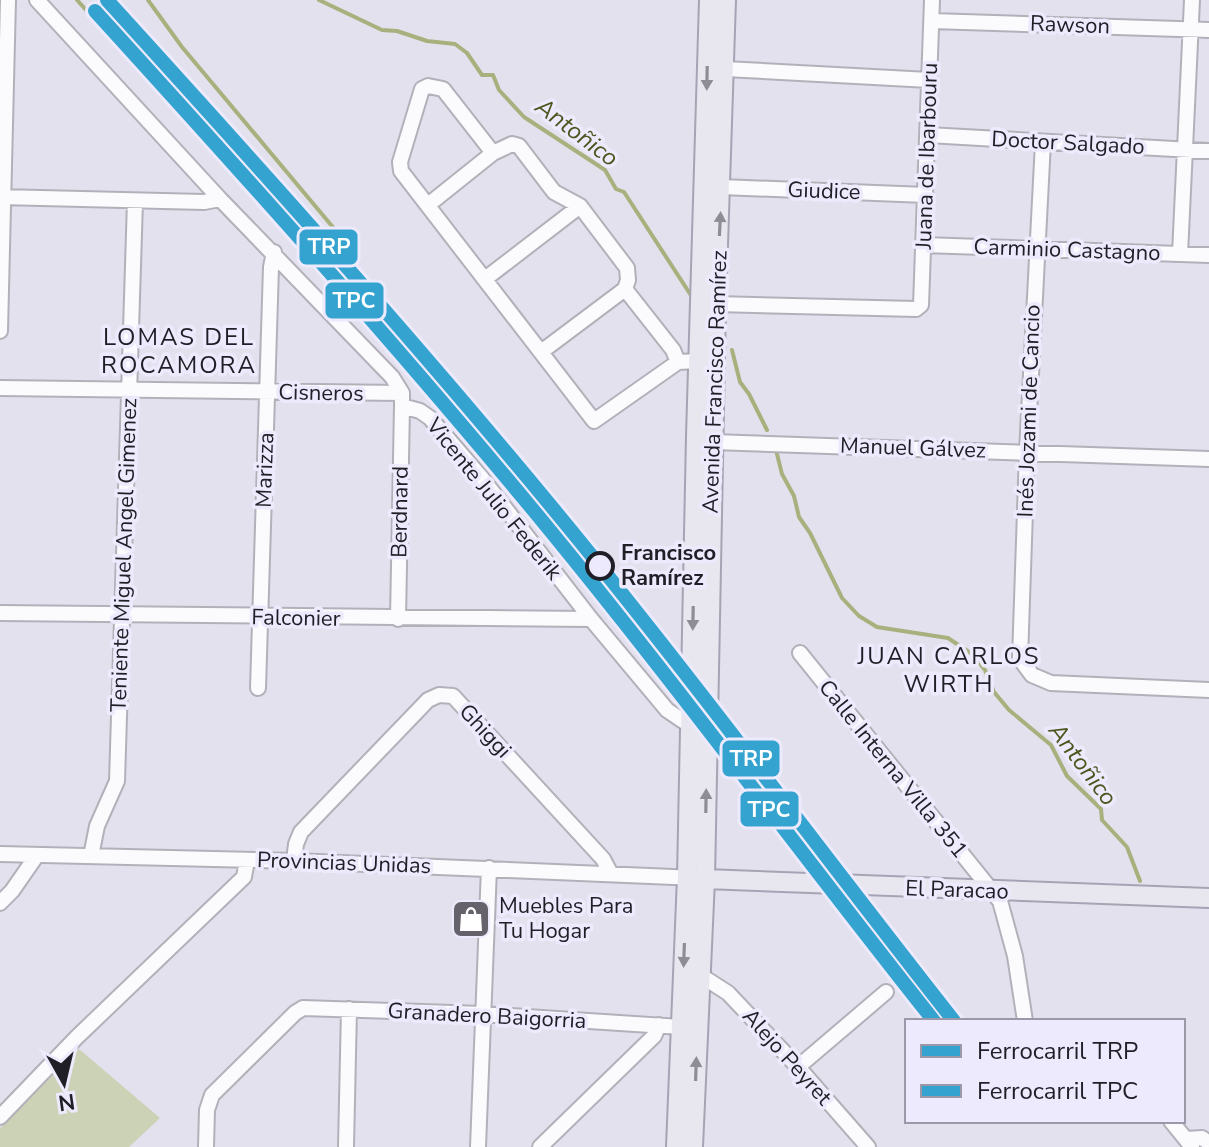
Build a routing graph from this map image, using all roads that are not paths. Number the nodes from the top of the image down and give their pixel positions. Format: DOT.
graph roads {
  1 [pos="8,0"];
  2 [pos="37,0"];
  3 [pos="709,0"];
  4 [pos="726,0"];
  5 [pos="932,0"];
  6 [pos="1192,0"];
  7 [pos="932,21"];
  8 [pos="1190,29"];
  9 [pos="1209,30"];
  10 [pos="725,69"];
  11 [pos="929,80"];
  12 [pos="928,135"];
  13 [pos="1043,142"];
  14 [pos="1185,149"];
  15 [pos="1209,151"];
  16 [pos="493,153"];
  17 [pos="721,187"];
  18 [pos="926,195"];
  19 [pos="2,197"];
  20 [pos="220,199"];
  21 [pos="135,201"];
  22 [pos="428,205"];
  23 [pos="580,206"];
  24 [pos="924,245"];
  25 [pos="1036,248"];
  26 [pos="274,252"];
  27 [pos="1180,254"];
  28 [pos="1209,255"];
  29 [pos="485,279"];
  30 [pos="625,289"];
  31 [pos="716,304"];
  32 [pos="700,330"];
  33 [pos="0,331"];
  34 [pos="541,352"];
  35 [pos="676,356"];
  36 [pos="699,361"];
  37 [pos="0,388"];
  38 [pos="130,390"];
  39 [pos="267,392"];
  40 [pos="402,400"];
  41 [pos="713,442"];
  42 [pos="1027,452"];
  43 [pos="1209,459"];
  44 [pos="0,613"];
  45 [pos="123,616"];
  46 [pos="261,617"];
  47 [pos="398,619"];
  48 [pos="591,619"];
  49 [pos="800,653"];
  50 [pos="258,688"];
  51 [pos="1209,690"];
  52 [pos="689,725"];
  53 [pos="0,854"];
  54 [pos="37,855"];
  55 [pos="91,856"];
  56 [pos="247,860"];
  57 [pos="294,861"];
  58 [pos="489,868"];
  59 [pos="611,874"];
  60 [pos="696,878"];
  61 [pos="991,891"];
  62 [pos="1209,898"];
  63 [pos="0,903"];
  64 [pos="700,975"];
  65 [pos="886,992"];
  66 [pos="349,1009"];
  67 [pos="482,1014"];
  68 [pos="1025,1019"];
  69 [pos="659,1025"];
  70 [pos="681,1027"];
  71 [pos="798,1067"];
  72 [pos="0,1117"];
  73 [pos="1173,1123"];
  74 [pos="1189,1143"];
  75 [pos="1209,1143"];
  76 [pos="206,1147"];
  77 [pos="346,1147"];
  78 [pos="478,1147"];
  79 [pos="540,1147"];
  80 [pos="676,1147"];
  81 [pos="693,1147"];
  82 [pos="868,1147"];
  1 -- 19 [label="street"];
  2 -- 20 [label="street, Vicente Julio Federik"];
  3 -- 32 [label="main road, Avenida Francisco Ramírez, one-way"];
  4 -- 10 [label="main road, Avenida Francisco Ramírez"];
  5 -- 7 [label="street, Juana de Ibarbouru"];
  6 -- 8 [label="street"];
  7 -- 8 [label="street, Rawson"];
  7 -- 11 [label="street, Juana de Ibarbouru"];
  8 -- 9 [label="street, Rawson"];
  8 -- 14 [label="street"];
  10 -- 11 [label="street"];
  10 -- 17 [label="main road, Avenida Francisco Ramírez"];
  11 -- 12 [label="street, Juana de Ibarbouru"];
  12 -- 13 [label="street, Doctor Salgado"];
  12 -- 18 [label="street, Juana de Ibarbouru"];
  13 -- 14 [label="street, Doctor Salgado"];
  13 -- 25 [label="street, Inés Jozami de Cancio"];
  14 -- 15 [label="street, Doctor Salgado"];
  14 -- 27 [label="street"];
  16 -- 22 [label="street"];
  16 -- 22 [label="street"];
  16 -- 23 [label="street"];
  17 -- 18 [label="street, Giudice"];
  31 -- 17 [label="main road, Avenida Francisco Ramírez, one-way"];
  18 -- 24 [label="street, Juana de Ibarbouru"];
  19 -- 21 [label="street"];
  19 -- 33 [label="street"];
  20 -- 21 [label="street"];
  20 -- 26 [label="street, Vicente Julio Federik"];
  21 -- 38 [label="street, Teniente Miguel Angel Gimenez"];
  22 -- 29 [label="street"];
  23 -- 29 [label="street"];
  23 -- 30 [label="street"];
  24 -- 25 [label="street, Carminio Castagno"];
  24 -- 31 [label="street, Juana de Ibarbouru"];
  25 -- 27 [label="street, Carminio Castagno"];
  25 -- 42 [label="street, Inés Jozami de Cancio"];
  26 -- 39 [label="street, Marizza"];
  26 -- 40 [label="street, Vicente Julio Federik"];
  27 -- 28 [label="street, Carminio Castagno"];
  29 -- 34 [label="street"];
  30 -- 34 [label="street"];
  30 -- 35 [label="street"];
  31 -- 41 [label="main road, Avenida Francisco Ramírez"];
  32 -- 35 [label="street"];
  32 -- 36 [label="main road, Avenida Francisco Ramírez"];
  34 -- 35 [label="street"];
  35 -- 36 [label="street"];
  36 -- 52 [label="main road, Avenida Francisco Ramírez, one-way"];
  37 -- 38 [label="street, Cisneros"];
  38 -- 39 [label="street, Cisneros"];
  38 -- 45 [label="street, Teniente Miguel Angel Gimenez"];
  39 -- 40 [label="street, Cisneros"];
  39 -- 46 [label="street, Marizza"];
  40 -- 47 [label="street, Berdnard"];
  40 -- 48 [label="street, Vicente Julio Federik"];
  41 -- 42 [label="street, Manuel Gálvez"];
  60 -- 41 [label="main road, Avenida Francisco Ramírez, one-way"];
  42 -- 43 [label="street, Manuel Gálvez"];
  42 -- 51 [label="street, Inés Jozami de Cancio"];
  44 -- 45 [label="street, Falconier"];
  45 -- 46 [label="street, Falconier"];
  45 -- 55 [label="street, Teniente Miguel Angel Gimenez"];
  46 -- 47 [label="street, Falconier"];
  46 -- 50 [label="street, Marizza"];
  47 -- 48 [label="street, Falconier"];
  48 -- 52 [label="street, Vicente Julio Federik"];
  49 -- 61 [label="street, Calle Interna Villa 351"];
  52 -- 60 [label="main road, Avenida Francisco Ramírez"];
  53 -- 54 [label="street, Provincias Unidas"];
  54 -- 55 [label="street, Provincias Unidas"];
  54 -- 63 [label="street"];
  55 -- 56 [label="street, Provincias Unidas"];
  56 -- 57 [label="street, Provincias Unidas"];
  56 -- 72 [label="street"];
  57 -- 58 [label="street, Provincias Unidas"];
  57 -- 59 [label="street, Ghiggi"];
  58 -- 59 [label="street, Provincias Unidas"];
  58 -- 67 [label="street"];
  59 -- 60 [label="street, Provincias Unidas"];
  60 -- 61 [label="main road, El Paracao"];
  60 -- 64 [label="main road, Avenida Francisco Ramírez"];
  60 -- 70 [label="main road, Avenida Francisco Ramírez, one-way"];
  61 -- 62 [label="main road, El Paracao"];
  61 -- 68 [label="street, Calle Interna Villa 351"];
  64 -- 71 [label="street, Alejo Peyret"];
  81 -- 64 [label="main road, Avenida Francisco Ramírez, one-way"];
  65 -- 71 [label="street"];
  66 -- 67 [label="street, Granadero Baigorria"];
  66 -- 76 [label="street, Granadero Baigorria"];
  66 -- 77 [label="street"];
  67 -- 69 [label="street, Granadero Baigorria"];
  67 -- 78 [label="street"];
  69 -- 70 [label="street, Granadero Baigorria"];
  69 -- 79 [label="street"];
  70 -- 80 [label="main road, Avenida Francisco Ramírez"];
  71 -- 82 [label="street, Alejo Peyret"];
  73 -- 74 [label="street"];
  74 -- 75 [label="street"];
}
